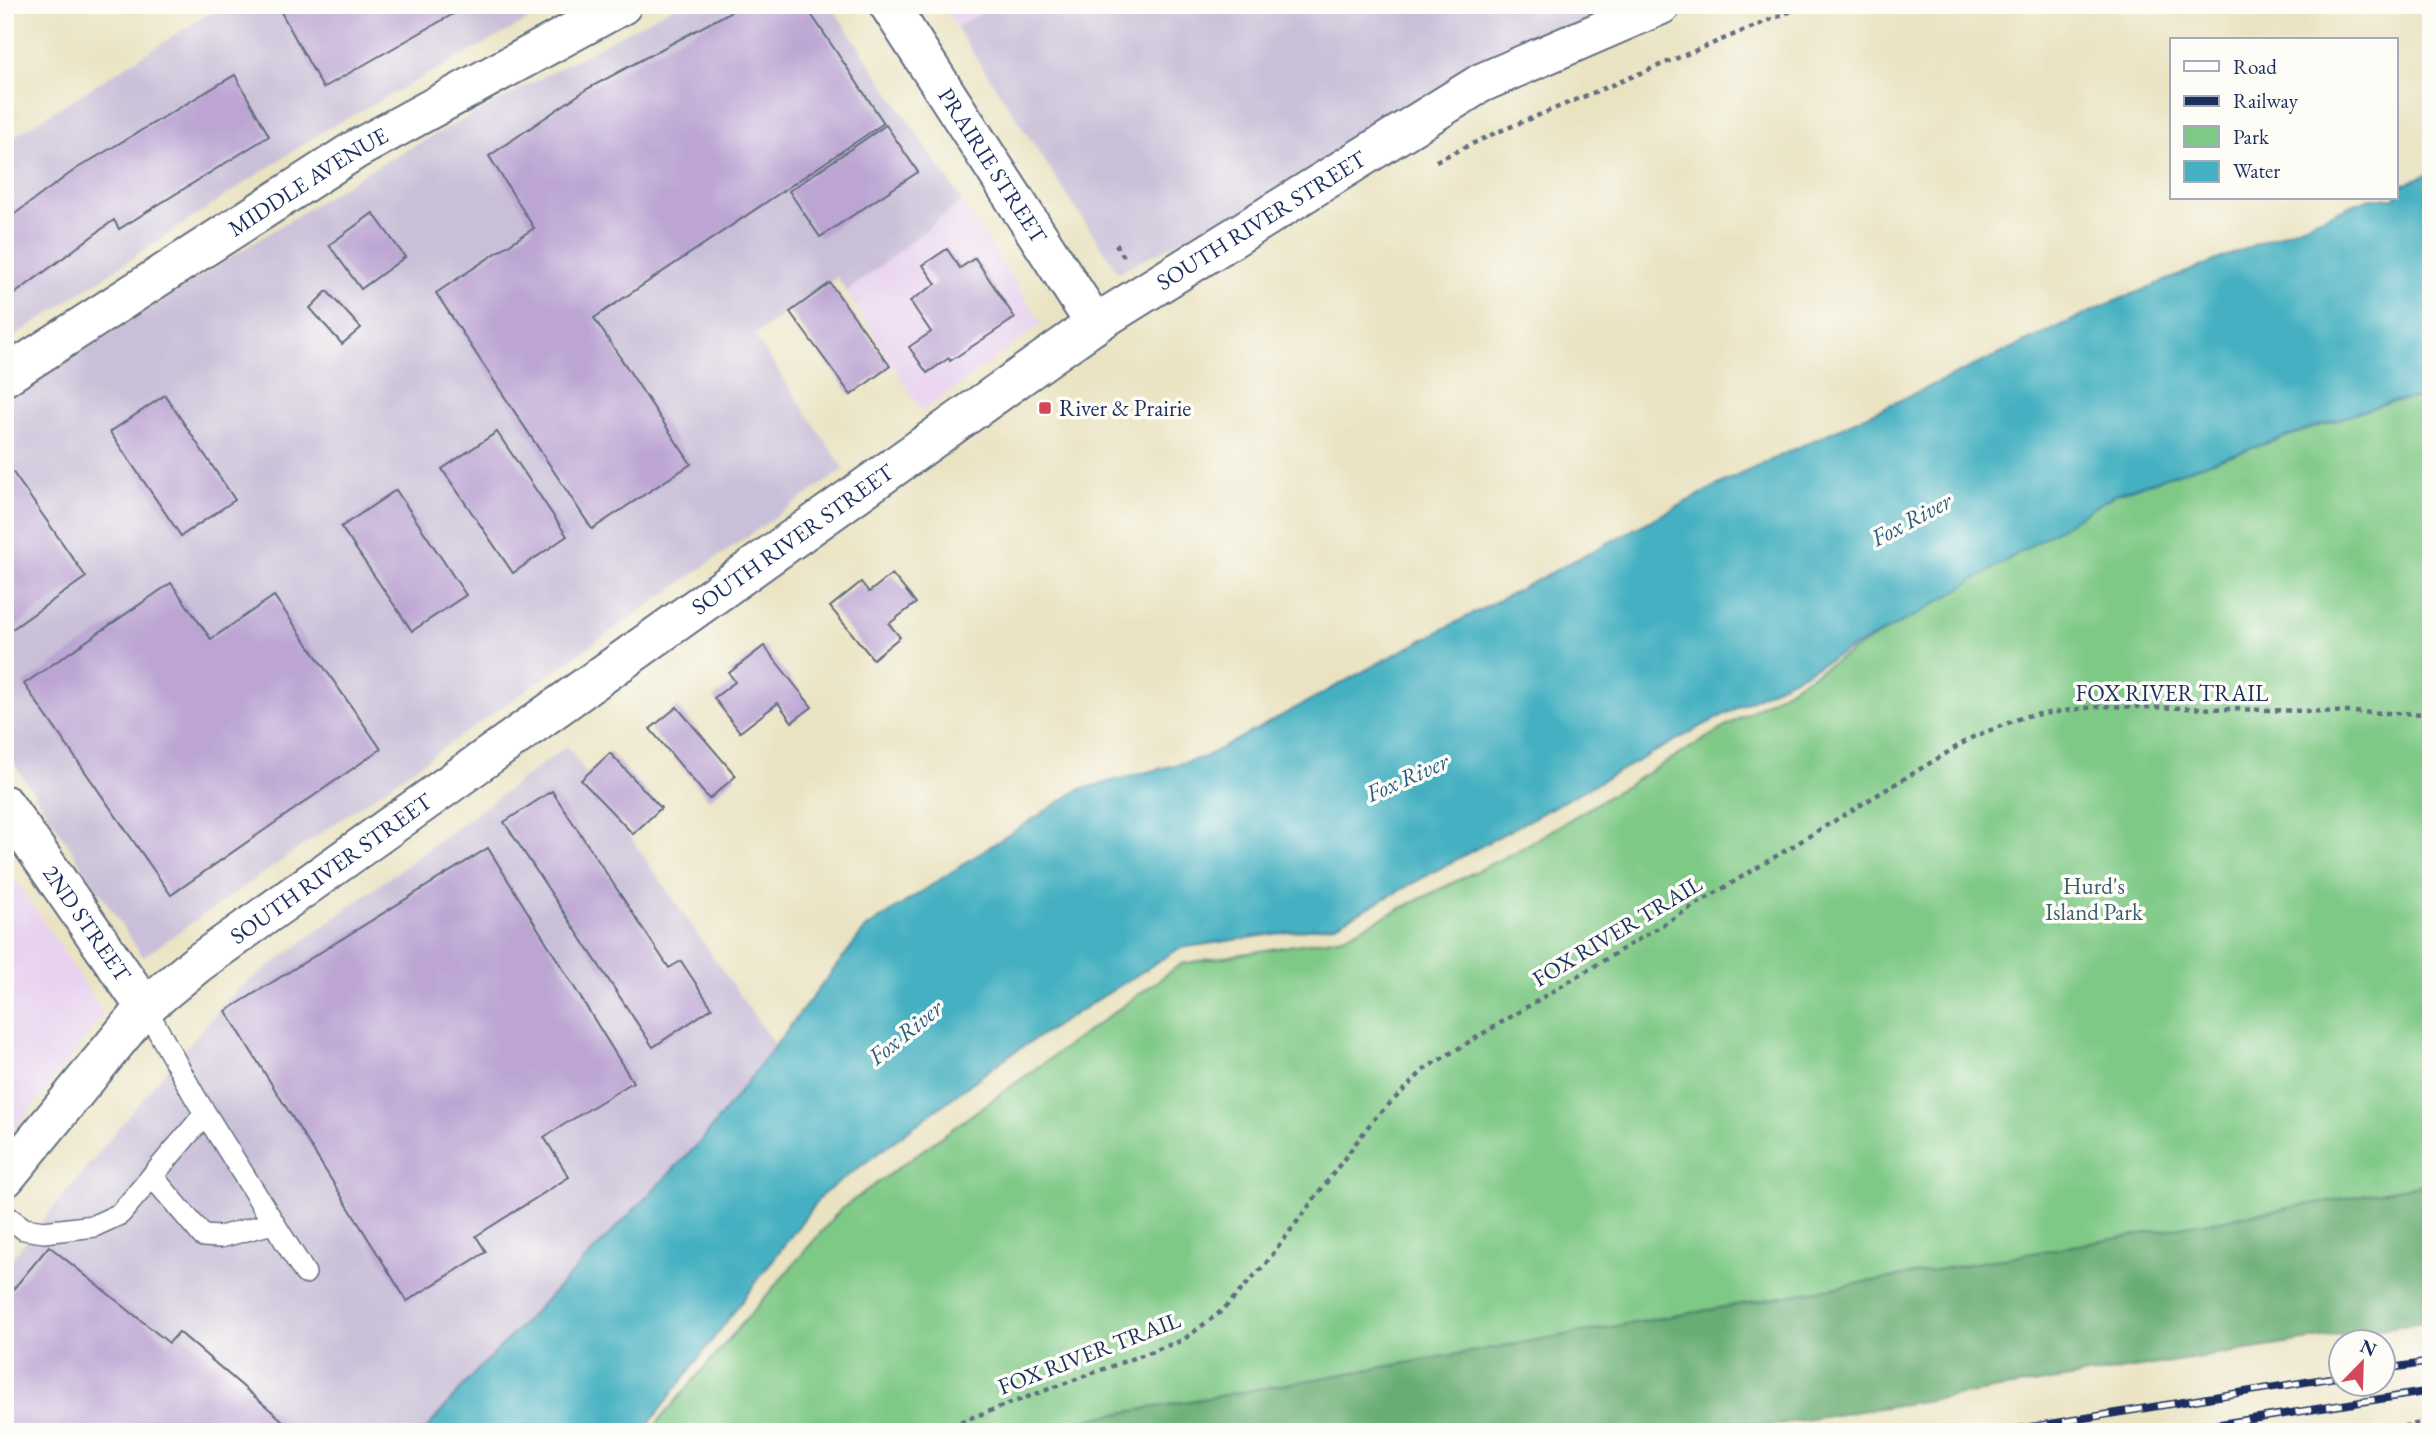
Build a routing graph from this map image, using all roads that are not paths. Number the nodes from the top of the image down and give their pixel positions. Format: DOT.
graph roads {
  1 [pos="622,5"];
  2 [pos="889,5"];
  3 [pos="1661,5"];
  4 [pos="1095,324"];
  5 [pos="5,376"];
  6 [pos="5,805"];
  7 [pos="145,1007"];
  8 [pos="205,1114"];
  9 [pos="152,1176"];
  10 [pos="5,1178"];
  11 [pos="5,1215"];
  12 [pos="274,1223"];
  13 [pos="305,1273"];
  1 -- 5 [label="street, MIDDLE AVENUE"];
  2 -- 4 [label="street, PRAIRIE STREET"];
  3 -- 4 [label="street, SOUTH RIVER STREET"];
  4 -- 7 [label="street, SOUTH RIVER STREET"];
  6 -- 7 [label="street, 2ND STREET"];
  7 -- 8 [label="lane"];
  7 -- 10 [label="street, SOUTH RIVER STREET"];
  8 -- 9 [label="lane"];
  8 -- 12 [label="lane"];
  9 -- 11 [label="lane"];
  9 -- 12 [label="lane"];
  12 -- 13 [label="lane"];
}
